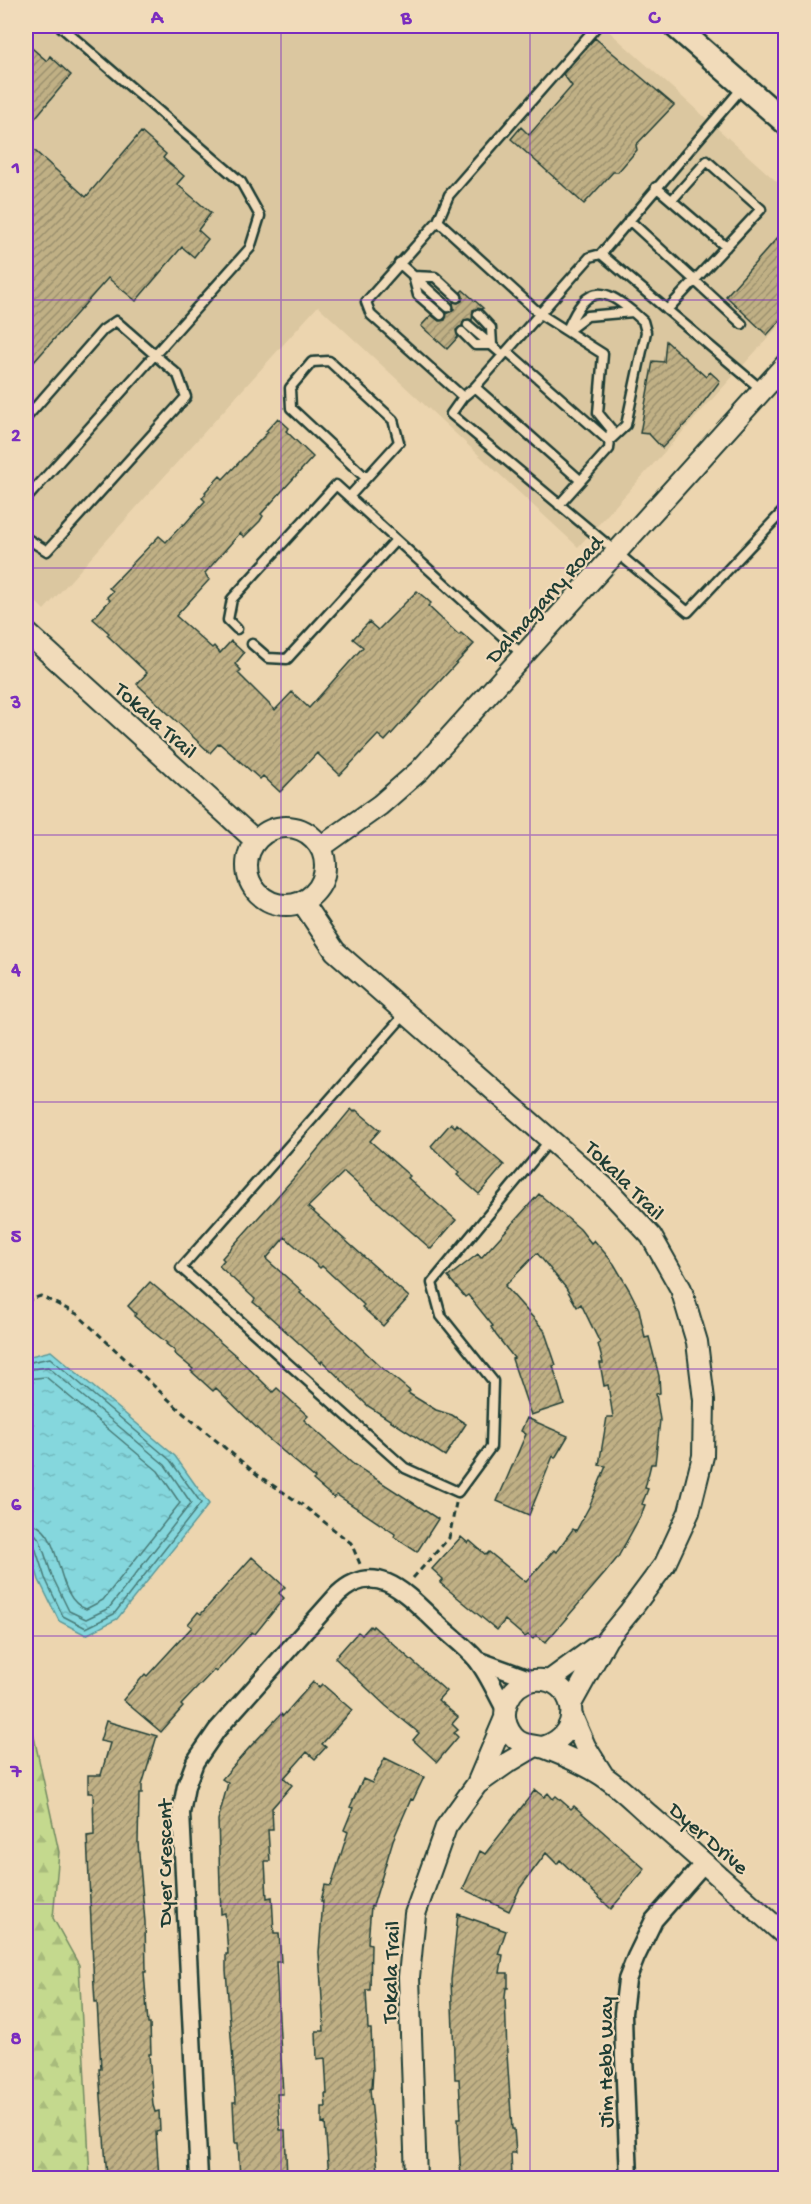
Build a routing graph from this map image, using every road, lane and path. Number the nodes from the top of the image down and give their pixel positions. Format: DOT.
graph roads {
  1 [pos="60,26"];
  2 [pos="597,26"];
  3 [pos="675,26"];
  4 [pos="744,86"];
  5 [pos="786,123"];
  6 [pos="656,188"];
  7 [pos="672,200"];
  8 [pos="629,220"];
  9 [pos="438,221"];
  10 [pos="726,247"];
  11 [pos="601,254"];
  12 [pos="399,263"];
  13 [pos="413,276"];
  14 [pos="695,280"];
  15 [pos="457,297"];
  16 [pos="448,307"];
  17 [pos="667,310"];
  18 [pos="633,312"];
  19 [pos="478,314"];
  20 [pos="540,314"];
  21 [pos="441,315"];
  22 [pos="742,324"];
  23 [pos="468,325"];
  24 [pos="567,331"];
  25 [pos="462,332"];
  26 [pos="492,345"];
  27 [pos="505,353"];
  28 [pos="155,354"];
  29 [pos="786,364"];
  30 [pos="475,387"];
  31 [pos="773,387"];
  32 [pos="463,397"];
  33 [pos="26,418"];
  34 [pos="609,441"];
  35 [pos="366,478"];
  36 [pos="580,480"];
  37 [pos="349,497"];
  38 [pos="26,499"];
  39 [pos="559,505"];
  40 [pos="786,508"];
  41 [pos="26,538"];
  42 [pos="396,540"];
  43 [pos="616,552"];
  44 [pos="237,629"];
  45 [pos="26,632"];
  46 [pos="252,644"];
  47 [pos="523,656"];
  48 [pos="256,841"];
  49 [pos="321,847"];
  50 [pos="302,902"];
  51 [pos="406,1013"];
  52 [pos="550,1140"];
  53 [pos="26,1301"];
  54 [pos="458,1492"];
  55 [pos="366,1580"];
  56 [pos="401,1590"];
  57 [pos="607,1639"];
  58 [pos="477,1660"];
  59 [pos="540,1681"];
  60 [pos="571,1710"];
  61 [pos="505,1713"];
  62 [pos="538,1747"];
  63 [pos="603,1775"];
  64 [pos="477,1784"];
  65 [pos="705,1863"];
  66 [pos="786,1936"];
  67 [pos="199,2178"];
  68 [pos="416,2178"];
  69 [pos="629,2178"];
  1 -- 28 [label="lane"];
  2 -- 9 [label="lane"];
  3 -- 4 [label="main road"];
  4 -- 5 [label="main road"];
  4 -- 6 [label="lane"];
  6 -- 7 [label="lane"];
  6 -- 8 [label="lane"];
  7 -- 10 [label="lane"];
  7 -- 10 [label="lane"];
  8 -- 11 [label="lane"];
  8 -- 14 [label="lane"];
  9 -- 12 [label="lane"];
  9 -- 20 [label="lane"];
  10 -- 14 [label="lane"];
  11 -- 17 [label="lane"];
  11 -- 20 [label="lane"];
  12 -- 13 [label="lane"];
  12 -- 32 [label="lane"];
  13 -- 15 [label="lane"];
  13 -- 16 [label="lane"];
  13 -- 21 [label="lane"];
  14 -- 17 [label="lane"];
  14 -- 22 [label="lane"];
  17 -- 31 [label="lane"];
  18 -- 24 [label="lane"];
  18 -- 24 [label="lane"];
  18 -- 34 [label="lane"];
  19 -- 26 [label="lane"];
  20 -- 24 [label="lane"];
  20 -- 27 [label="lane"];
  23 -- 26 [label="lane"];
  24 -- 34 [label="lane"];
  25 -- 26 [label="lane"];
  26 -- 27 [label="lane"];
  27 -- 30 [label="lane"];
  27 -- 34 [label="lane"];
  28 -- 33 [label="lane"];
  28 -- 38 [label="lane"];
  28 -- 41 [label="lane"];
  29 -- 31 [label="street, Dalmagarry Road"];
  30 -- 32 [label="lane"];
  30 -- 36 [label="lane"];
  31 -- 43 [label="street, Dalmagarry Road"];
  32 -- 39 [label="lane"];
  34 -- 36 [label="lane"];
  35 -- 35 [label="lane"];
  35 -- 37 [label="lane"];
  36 -- 39 [label="lane"];
  37 -- 42 [label="lane"];
  37 -- 44 [label="lane"];
  39 -- 43 [label="lane"];
  40 -- 43 [label="lane"];
  42 -- 46 [label="lane"];
  42 -- 47 [label="lane"];
  43 -- 47 [label="street, Dalmagarry Road"];
  45 -- 48 [label="street, Tokala Trail"];
  47 -- 49 [label="street, Dalmagarry Road"];
  48 -- 49 [label="street"];
  48 -- 50 [label="street"];
  49 -- 50 [label="street"];
  50 -- 51 [label="street, Tokala Trail"];
  51 -- 52 [label="street, Tokala Trail"];
  51 -- 54 [label="lane"];
  52 -- 54 [label="lane"];
  52 -- 57 [label="street, Tokala Trail"];
  53 -- 55 [label="path"];
  54 -- 56 [label="path"];
  55 -- 56 [label="street"];
  55 -- 67 [label="street, Dyer Crescent"];
  56 -- 58 [label="street"];
  57 -- 59 [label="street, Tokala Trail"];
  57 -- 60 [label="street, Tokala Trail"];
  58 -- 59 [label="street"];
  58 -- 61 [label="street"];
  59 -- 60 [label="street"];
  59 -- 61 [label="street"];
  60 -- 62 [label="street"];
  60 -- 63 [label="street, Dyer Drive"];
  61 -- 62 [label="street"];
  61 -- 64 [label="street, Tokala Trail"];
  62 -- 63 [label="street, Dyer Drive"];
  62 -- 64 [label="street, Tokala Trail"];
  63 -- 65 [label="street, Dyer Drive"];
  64 -- 68 [label="street, Tokala Trail"];
  65 -- 66 [label="street, Dyer Drive"];
  65 -- 69 [label="street, Jim Hebb Way"];
}
